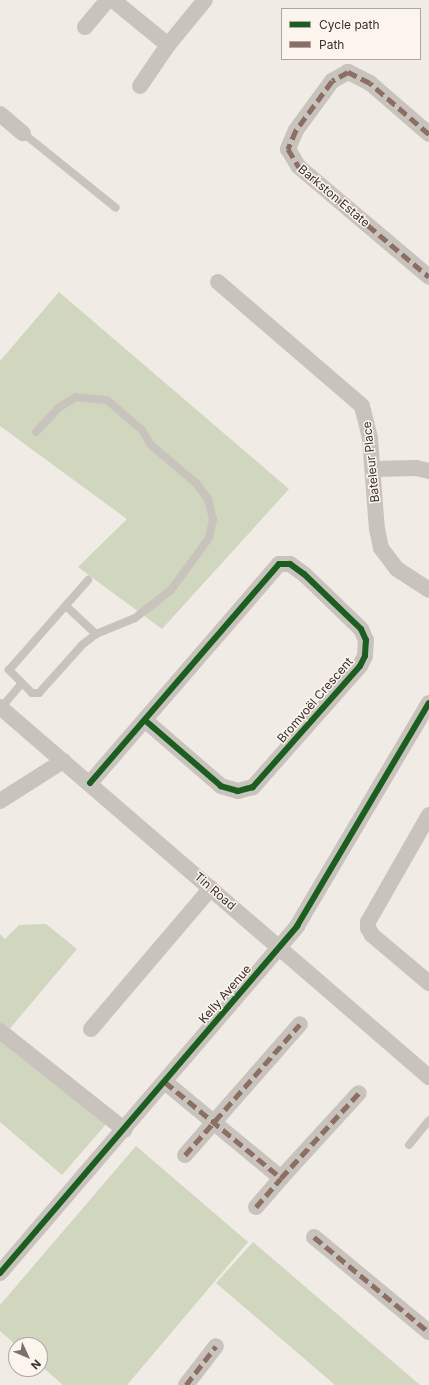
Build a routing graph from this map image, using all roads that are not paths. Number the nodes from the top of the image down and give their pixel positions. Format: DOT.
graph roads {
  1 [pos="108,0"];
  2 [pos="113,0"];
  3 [pos="205,0"];
  4 [pos="85,27"];
  5 [pos="168,45"];
  6 [pos="140,86"];
  7 [pos="0,114"];
  8 [pos="24,133"];
  9 [pos="429,134"];
  10 [pos="116,208"];
  11 [pos="429,277"];
  12 [pos="218,282"];
  13 [pos="36,432"];
  14 [pos="374,469"];
  15 [pos="429,471"];
  16 [pos="88,580"];
  17 [pos="429,590"];
  18 [pos="66,606"];
  19 [pos="96,634"];
  20 [pos="21,684"];
  21 [pos="429,703"];
  22 [pos="0,707"];
  23 [pos="146,721"];
  24 [pos="63,761"];
  25 [pos="90,783"];
  26 [pos="0,801"];
  27 [pos="429,815"];
  28 [pos="211,888"];
  29 [pos="280,948"];
  30 [pos="428,980"];
  31 [pos="300,1024"];
  32 [pos="91,1029"];
  33 [pos="0,1031"];
  34 [pos="429,1077"];
  35 [pos="165,1082"];
  36 [pos="359,1093"];
  37 [pos="429,1120"];
  38 [pos="214,1122"];
  39 [pos="125,1130"];
  40 [pos="409,1145"];
  41 [pos="185,1155"];
  42 [pos="281,1178"];
  43 [pos="256,1207"];
  44 [pos="314,1237"];
  45 [pos="0,1273"];
  46 [pos="429,1332"];
  47 [pos="216,1346"];
  48 [pos="186,1385"];
  1 -- 4 [label="street"];
  2 -- 5 [label="street"];
  3 -- 5 [label="street"];
  5 -- 6 [label="street"];
  7 -- 8 [label="street"];
  8 -- 10 [label="lane"];
  9 -- 11 [label="street, Barkston Estate"];
  12 -- 14 [label="street, Bateleur Place"];
  13 -- 19 [label="lane"];
  14 -- 15 [label="street"];
  14 -- 17 [label="street, Bateleur Place"];
  16 -- 18 [label="lane"];
  18 -- 19 [label="lane"];
  18 -- 20 [label="lane"];
  19 -- 20 [label="lane"];
  20 -- 22 [label="lane"];
  21 -- 29 [label="street, Kelly Avenue"];
  22 -- 24 [label="street, Tin Road"];
  23 -- 23 [label="street, Bromvoël Crescent"];
  23 -- 25 [label="street, Bromvoël Crescent"];
  24 -- 25 [label="street, Tin Road"];
  24 -- 26 [label="street"];
  25 -- 28 [label="street, Tin Road"];
  27 -- 30 [label="street"];
  28 -- 29 [label="street, Tin Road"];
  28 -- 32 [label="street"];
  29 -- 34 [label="street, Tin Road"];
  29 -- 35 [label="street, Kelly Avenue"];
  31 -- 38 [label="street"];
  33 -- 39 [label="street"];
  35 -- 38 [label="street"];
  35 -- 39 [label="street, Kelly Avenue"];
  36 -- 42 [label="street"];
  37 -- 40 [label="lane"];
  38 -- 41 [label="street"];
  38 -- 42 [label="street"];
  39 -- 45 [label="street, Kelly Avenue"];
  42 -- 43 [label="street"];
  44 -- 46 [label="street"];
  47 -- 48 [label="street"];
}
